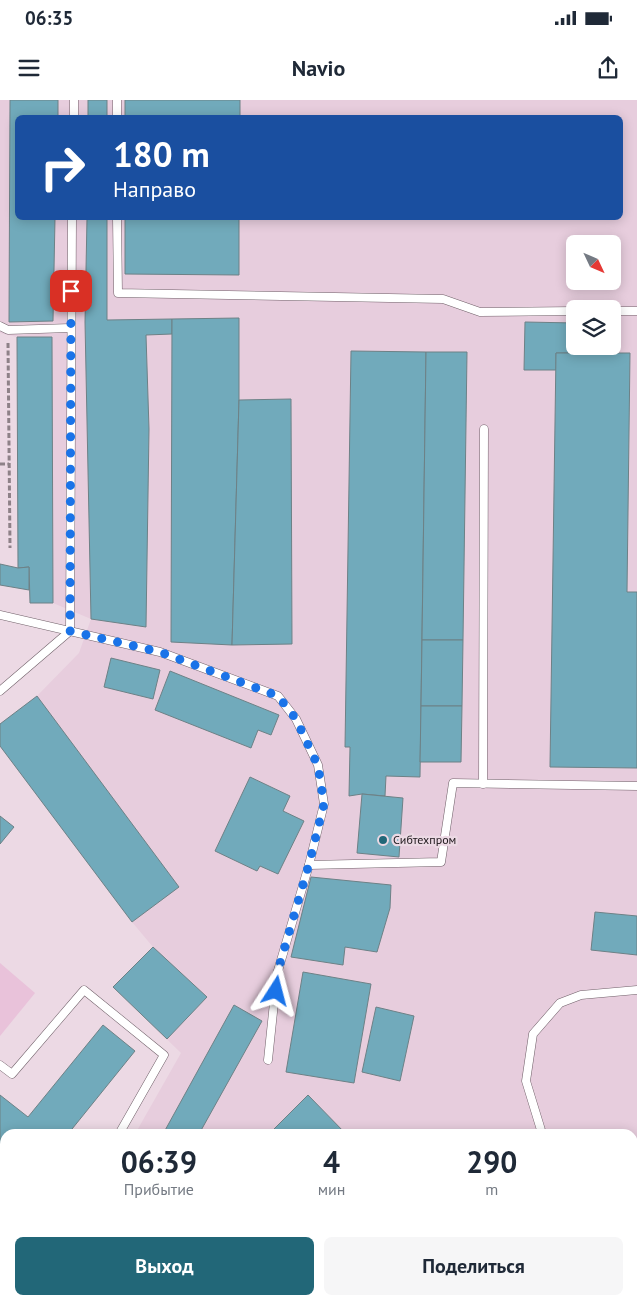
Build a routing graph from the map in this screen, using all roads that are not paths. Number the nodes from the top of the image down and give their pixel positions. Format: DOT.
graph roads {
  1 [pos="74,100"];
  2 [pos="117,100"];
  3 [pos="74,115"];
  4 [pos="117,115"];
  5 [pos="72,220"];
  6 [pos="118,220"];
  7 [pos="566,311"];
  8 [pos="621,311"];
  9 [pos="637,311"];
  10 [pos="0,326"];
  11 [pos="70,328"];
  12 [pos="484,428"];
  13 [pos="0,615"];
  14 [pos="70,631"];
  15 [pos="0,691"];
  16 [pos="483,784"];
  17 [pos="637,786"];
  18 [pos="309,864"];
  19 [pos="637,990"];
  20 [pos="268,1060"];
  21 [pos="0,1064"];
  22 [pos="122,1129"];
  23 [pos="541,1129"];
  1 -- 3 [label="lane"];
  2 -- 4 [label="lane"];
  5 -- 11 [label="lane"];
  6 -- 7 [label="lane"];
  8 -- 9 [label="lane"];
  10 -- 11 [label="lane"];
  11 -- 14 [label="lane"];
  12 -- 16 [label="lane"];
  13 -- 14 [label="lane"];
  14 -- 15 [label="lane"];
  14 -- 18 [label="lane"];
  16 -- 17 [label="lane"];
  16 -- 18 [label="lane"];
  18 -- 20 [label="lane"];
  19 -- 23 [label="lane"];
  21 -- 22 [label="lane"];
}
